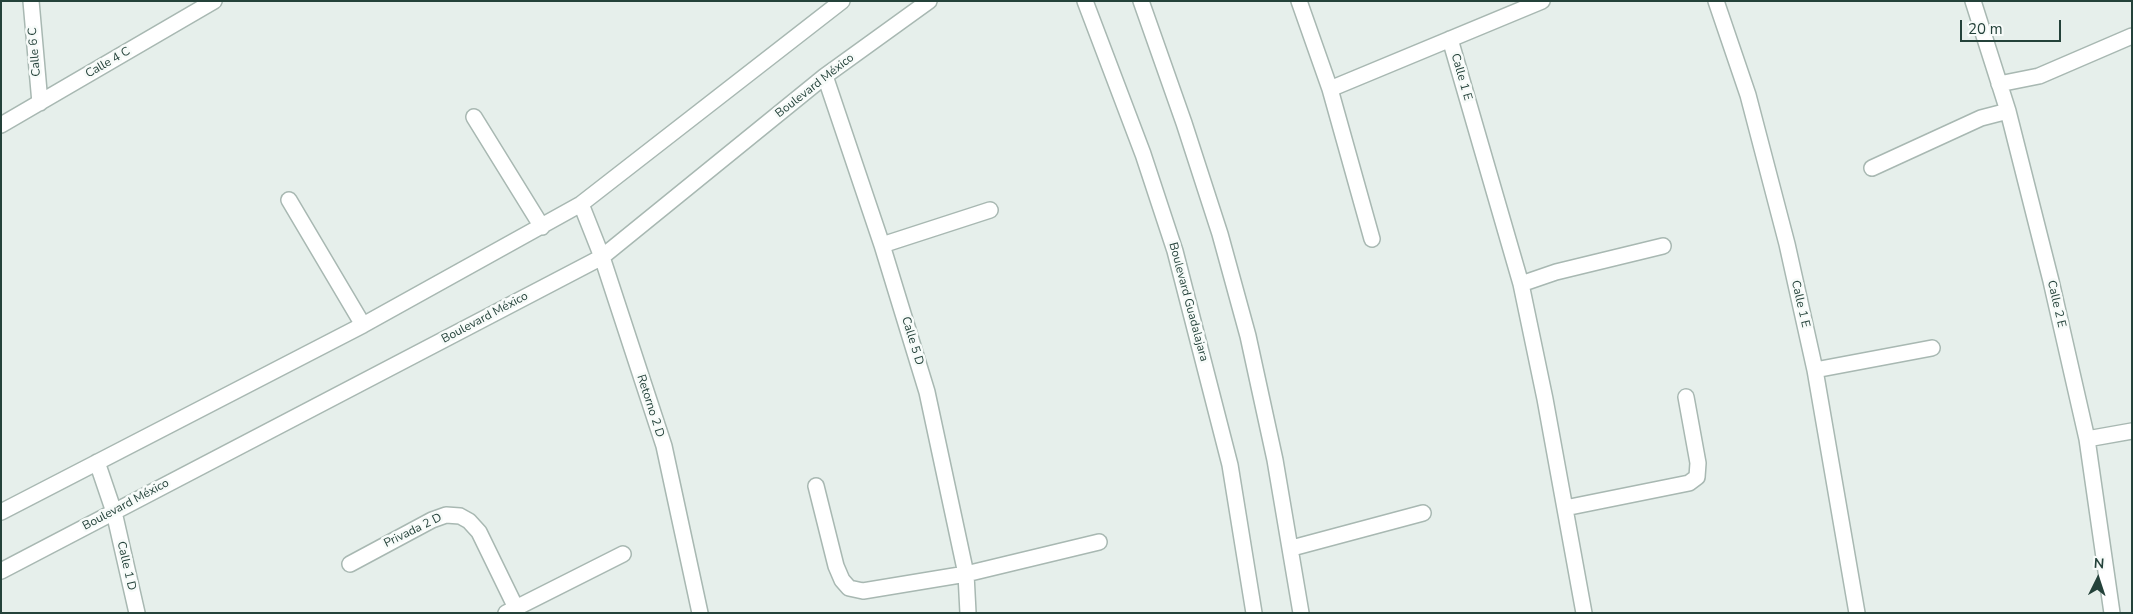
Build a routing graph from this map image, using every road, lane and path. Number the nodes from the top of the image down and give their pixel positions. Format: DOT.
graph roads {
  1 [pos="31,1"];
  2 [pos="214,1"];
  3 [pos="842,1"];
  4 [pos="928,1"];
  5 [pos="1085,1"];
  6 [pos="1140,1"];
  7 [pos="1299,1"];
  8 [pos="1542,1"];
  9 [pos="1716,1"];
  10 [pos="1973,1"];
  11 [pos="2132,36"];
  12 [pos="1450,39"];
  13 [pos="825,76"];
  14 [pos="1999,84"];
  15 [pos="1330,90"];
  16 [pos="40,103"];
  17 [pos="2008,111"];
  18 [pos="474,117"];
  19 [pos="1,125"];
  20 [pos="1872,168"];
  21 [pos="289,200"];
  22 [pos="581,204"];
  23 [pos="990,210"];
  24 [pos="542,227"];
  25 [pos="1372,239"];
  26 [pos="882,245"];
  27 [pos="1663,246"];
  28 [pos="602,257"];
  29 [pos="1521,284"];
  30 [pos="363,325"];
  31 [pos="1932,348"];
  32 [pos="1816,370"];
  33 [pos="1686,396"];
  34 [pos="2132,432"];
  35 [pos="2087,439"];
  36 [pos="97,462"];
  37 [pos="816,486"];
  38 [pos="1565,508"];
  39 [pos="1,512"];
  40 [pos="114,512"];
  41 [pos="1423,513"];
  42 [pos="1099,542"];
  43 [pos="1292,548"];
  44 [pos="623,554"];
  45 [pos="350,564"];
  46 [pos="1,571"];
  47 [pos="966,574"];
  48 [pos="511,610"];
  49 [pos="137,613"];
  50 [pos="700,613"];
  51 [pos="968,613"];
  52 [pos="1254,613"];
  53 [pos="1302,613"];
  54 [pos="1584,613"];
  55 [pos="1857,613"];
  56 [pos="2112,613"];
  1 -- 16 [label="street, Calle 6 C"];
  2 -- 16 [label="street, Calle 4 C"];
  3 -- 22 [label="street"];
  4 -- 13 [label="street, Boulevard México"];
  5 -- 52 [label="street, Boulevard Guadalajara"];
  6 -- 43 [label="street"];
  7 -- 15 [label="street"];
  8 -- 12 [label="street, Calle 1 E"];
  9 -- 32 [label="street, Calle 1 E"];
  10 -- 14 [label="street, Calle 2 E"];
  11 -- 14 [label="street"];
  12 -- 15 [label="street, Calle 1 E"];
  12 -- 29 [label="street, Calle 1 E"];
  13 -- 26 [label="street, Calle 5 D"];
  13 -- 28 [label="street, Boulevard México"];
  14 -- 17 [label="street, Calle 2 E"];
  15 -- 25 [label="street"];
  16 -- 19 [label="street, Calle 4 C"];
  17 -- 20 [label="street"];
  17 -- 35 [label="street, Calle 2 E"];
  18 -- 24 [label="street"];
  21 -- 30 [label="street"];
  22 -- 24 [label="street"];
  22 -- 28 [label="street, Retorno 2 D"];
  23 -- 26 [label="street"];
  24 -- 30 [label="street"];
  26 -- 47 [label="street, Calle 5 D"];
  27 -- 29 [label="street"];
  28 -- 40 [label="street, Boulevard México"];
  28 -- 50 [label="street, Retorno 2 D"];
  29 -- 38 [label="street, Calle 1 E"];
  30 -- 36 [label="street"];
  31 -- 32 [label="street"];
  32 -- 55 [label="street, Calle 1 E"];
  33 -- 38 [label="street"];
  34 -- 35 [label="street"];
  35 -- 56 [label="street, Calle 2 E"];
  36 -- 39 [label="street"];
  36 -- 40 [label="street, Calle 1 D"];
  37 -- 47 [label="street"];
  38 -- 54 [label="street, Calle 1 E"];
  40 -- 46 [label="street, Boulevard México"];
  40 -- 49 [label="street, Calle 1 D"];
  41 -- 43 [label="street"];
  42 -- 47 [label="street"];
  43 -- 53 [label="street"];
  44 -- 48 [label="street, Privada 2 D"];
  45 -- 48 [label="street, Privada 2 D"];
  47 -- 51 [label="street, Calle 5 D"];
}
